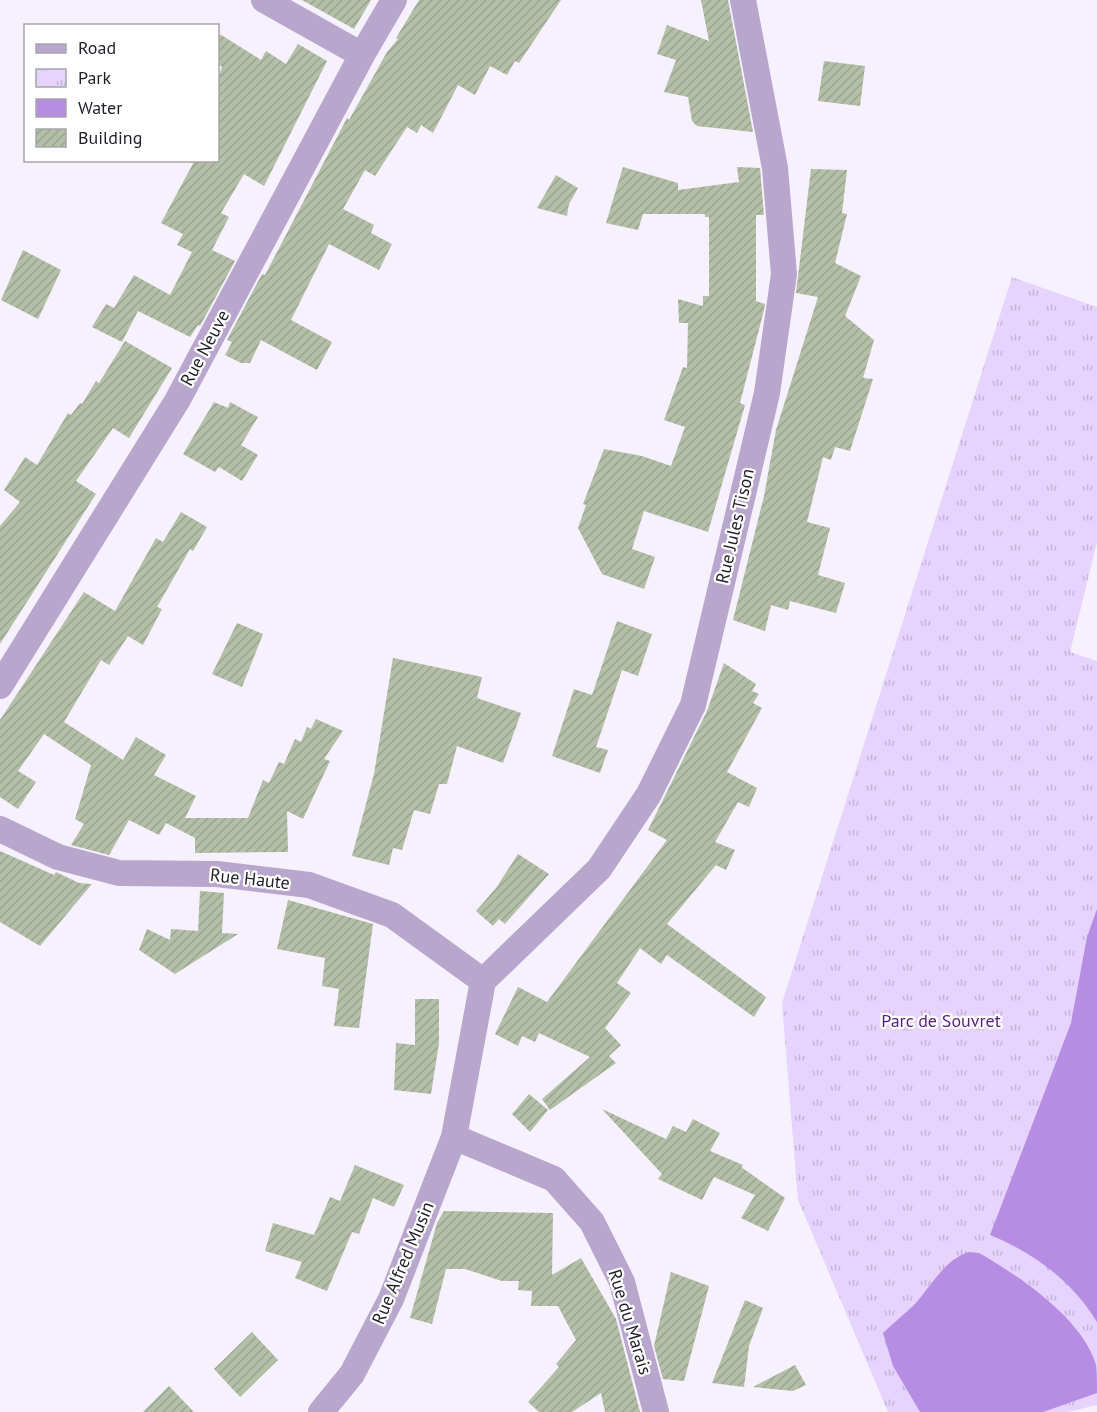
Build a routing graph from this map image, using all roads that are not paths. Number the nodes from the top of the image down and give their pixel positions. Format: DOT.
graph roads {
  1 [pos="264,0"];
  2 [pos="394,0"];
  3 [pos="743,0"];
  4 [pos="362,54"];
  5 [pos="0,686"];
  6 [pos="0,829"];
  7 [pos="483,981"];
  8 [pos="454,1137"];
  9 [pos="321,1412"];
  10 [pos="656,1412"];
  1 -- 4 [label="street"];
  2 -- 4 [label="street, Rue Neuve"];
  3 -- 7 [label="street, Rue Jules Tison"];
  4 -- 5 [label="street, Rue Neuve"];
  6 -- 7 [label="street, Rue Haute"];
  7 -- 8 [label="street, Rue Alfred Musin"];
  8 -- 9 [label="street, Rue Alfred Musin"];
  8 -- 10 [label="street, Rue du Marais"];
}
